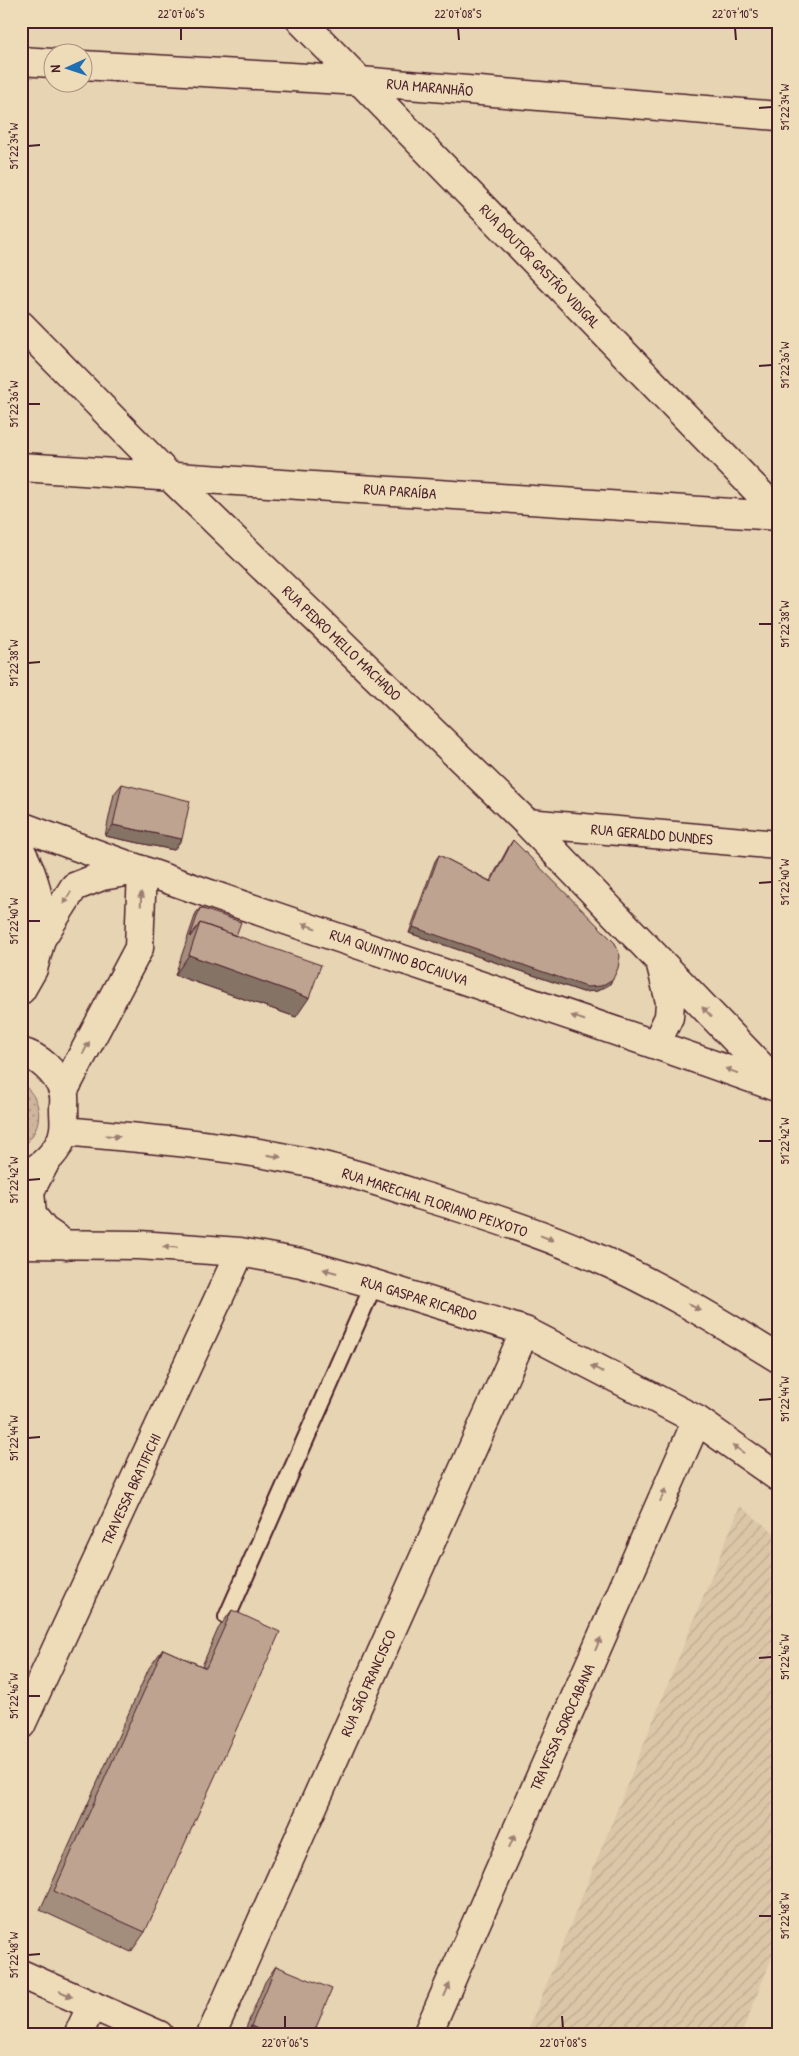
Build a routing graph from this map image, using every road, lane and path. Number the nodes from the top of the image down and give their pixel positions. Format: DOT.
graph roads {
  1 [pos="301,21"];
  2 [pos="21,61"];
  3 [pos="42,62"];
  4 [pos="92,66"];
  5 [pos="360,81"];
  6 [pos="778,116"];
  7 [pos="21,325"];
  8 [pos="21,467"];
  9 [pos="170,476"];
  10 [pos="778,512"];
  11 [pos="778,516"];
  12 [pos="527,824"];
  13 [pos="21,826"];
  14 [pos="778,845"];
  15 [pos="21,851"];
  16 [pos="142,870"];
  17 [pos="42,939"];
  18 [pos="660,964"];
  19 [pos="21,990"];
  20 [pos="656,1044"];
  21 [pos="21,1052"];
  22 [pos="778,1084"];
  23 [pos="778,1088"];
  24 [pos="64,1092"];
  25 [pos="64,1130"];
  26 [pos="46,1161"];
  27 [pos="21,1175"];
  28 [pos="21,1244"];
  29 [pos="66,1245"];
  30 [pos="240,1252"];
  31 [pos="374,1284"];
  32 [pos="525,1332"];
  33 [pos="778,1358"];
  34 [pos="697,1420"];
  35 [pos="778,1477"];
  36 [pos="227,1617"];
  37 [pos="21,1725"];
  38 [pos="21,1974"];
  39 [pos="92,2005"];
  40 [pos="78,2035"];
  41 [pos="160,2035"];
  42 [pos="211,2035"];
  43 [pos="427,2035"];
  1 -- 5 [label="street, RUA DOUTOR GASTÃO VIDIGAL"];
  2 -- 3 [label="street"];
  4 -- 5 [label="street, RUA MARANHÃO"];
  5 -- 6 [label="street, RUA MARANHÃO"];
  5 -- 10 [label="street, RUA DOUTOR GASTÃO VIDIGAL"];
  7 -- 9 [label="street, RUA PEDRO MELLO MACHADO"];
  8 -- 9 [label="street, RUA PARAÍBA"];
  9 -- 11 [label="street, RUA PARAÍBA"];
  9 -- 12 [label="street, RUA PEDRO MELLO MACHADO"];
  12 -- 14 [label="street, RUA GERALDO DUNDES"];
  12 -- 18 [label="street, RUA PEDRO MELLO MACHADO"];
  13 -- 16 [label="street, RUA QUINTINO BOCAIUVA"];
  15 -- 17 [label="street"];
  16 -- 17 [label="street, one-way"];
  20 -- 16 [label="street, RUA QUINTINO BOCAIUVA, one-way"];
  24 -- 16 [label="street, one-way"];
  17 -- 19 [label="street"];
  18 -- 20 [label="street, RUA PEDRO MELLO MACHADO"];
  22 -- 18 [label="street, RUA PEDRO MELLO MACHADO, one-way"];
  23 -- 20 [label="street, RUA QUINTINO BOCAIUVA, one-way"];
  21 -- 24 [label="street"];
  24 -- 25 [label="street"];
  25 -- 26 [label="street"];
  25 -- 33 [label="street, RUA MARECHAL FLORIANO PEIXOTO, one-way"];
  26 -- 27 [label="street"];
  26 -- 29 [label="street"];
  28 -- 29 [label="street, RUA GASPAR RICARDO"];
  30 -- 29 [label="street, RUA GASPAR RICARDO, one-way"];
  31 -- 30 [label="street, RUA GASPAR RICARDO, one-way"];
  30 -- 37 [label="street, TRAVESSA BRATIFICHI"];
  31 -- 32 [label="street, RUA GASPAR RICARDO"];
  31 -- 36 [label="lane"];
  34 -- 32 [label="street, RUA GASPAR RICARDO, one-way"];
  32 -- 42 [label="street, RUA SÃO FRANCISCO"];
  35 -- 34 [label="street, RUA GASPAR RICARDO, one-way"];
  43 -- 34 [label="street, TRAVESSA SOROCABANA, one-way"];
  38 -- 39 [label="street, one-way"];
  39 -- 40 [label="street"];
  39 -- 41 [label="street"];
}
